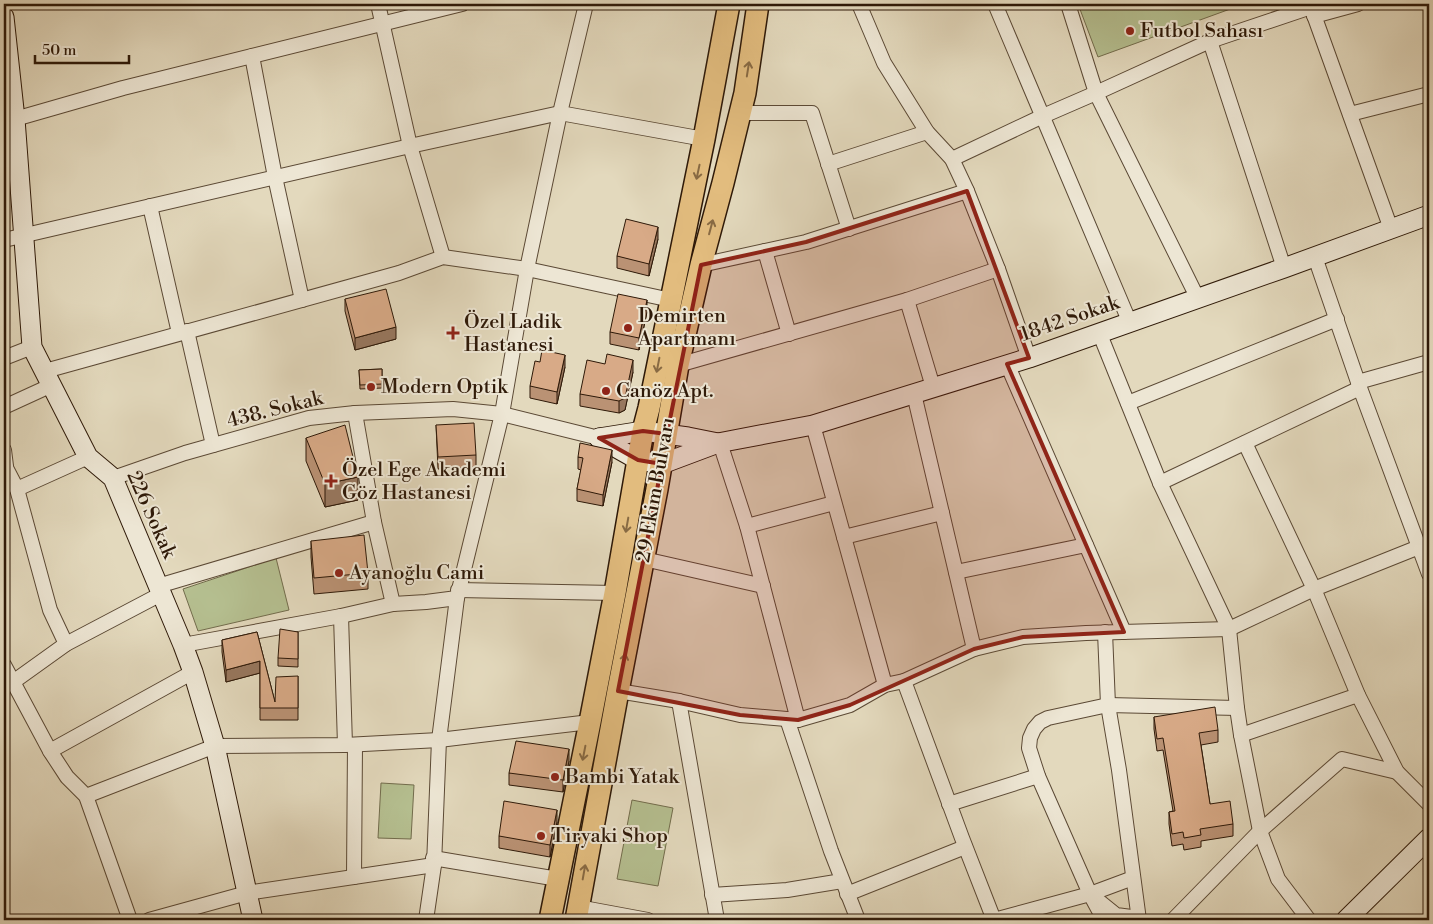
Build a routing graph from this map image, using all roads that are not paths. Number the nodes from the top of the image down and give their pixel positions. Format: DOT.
graph roads {
  1 [pos="378,4"];
  2 [pos="462,4"];
  3 [pos="586,4"];
  4 [pos="729,4"];
  5 [pos="758,4"];
  6 [pos="859,4"];
  7 [pos="996,4"];
  8 [pos="1068,4"];
  9 [pos="1358,4"];
  10 [pos="1312,9"];
  11 [pos="4,17"];
  12 [pos="382,24"];
  13 [pos="1210,41"];
  14 [pos="252,56"];
  15 [pos="7,78"];
  16 [pos="1096,93"];
  17 [pos="1429,94"];
  18 [pos="560,113"];
  19 [pos="740,113"];
  20 [pos="1350,114"];
  21 [pos="1043,116"];
  22 [pos="15,119"];
  23 [pos="927,132"];
  24 [pos="704,139"];
  25 [pos="410,146"];
  26 [pos="952,159"];
  27 [pos="828,164"];
  28 [pos="275,177"];
  29 [pos="967,191"];
  30 [pos="150,206"];
  31 [pos="1429,215"];
  32 [pos="849,228"];
  33 [pos="1391,229"];
  34 [pos="23,235"];
  35 [pos="4,240"];
  36 [pos="765,251"];
  37 [pos="443,257"];
  38 [pos="1315,257"];
  39 [pos="701,265"];
  40 [pos="1284,268"];
  41 [pos="527,269"];
  42 [pos="998,269"];
  43 [pos="1197,297"];
  44 [pos="302,300"];
  45 [pos="671,300"];
  46 [pos="906,300"];
  47 [pos="1337,320"];
  48 [pos="1130,322"];
  49 [pos="183,332"];
  50 [pos="1099,332"];
  51 [pos="789,334"];
  52 [pos="32,347"];
  53 [pos="4,358"];
  54 [pos="1029,358"];
  55 [pos="1429,362"];
  56 [pos="1007,364"];
  57 [pos="678,365"];
  58 [pos="48,378"];
  59 [pos="1359,385"];
  60 [pos="933,387"];
  61 [pos="914,394"];
  62 [pos="1128,403"];
  63 [pos="4,407"];
  64 [pos="355,413"];
  65 [pos="502,414"];
  66 [pos="813,425"];
  67 [pos="643,431"];
  68 [pos="667,434"];
  69 [pos="599,438"];
  70 [pos="719,443"];
  71 [pos="1245,443"];
  72 [pos="214,445"];
  73 [pos="4,450"];
  74 [pos="88,457"];
  75 [pos="638,460"];
  76 [pos="662,464"];
  77 [pos="5,465"];
  78 [pos="113,478"];
  79 [pos="1160,483"];
  80 [pos="17,489"];
  81 [pos="834,503"];
  82 [pos="942,513"];
  83 [pos="374,522"];
  84 [pos="748,526"];
  85 [pos="844,537"];
  86 [pos="1086,545"];
  87 [pos="1424,545"];
  88 [pos="644,559"];
  89 [pos="956,572"];
  90 [pos="1429,574"];
  91 [pos="763,586"];
  92 [pos="1314,588"];
  93 [pos="159,590"];
  94 [pos="615,593"];
  95 [pos="458,594"];
  96 [pos="393,604"];
  97 [pos="342,616"];
  98 [pos="1229,629"];
  99 [pos="1105,632"];
  100 [pos="1124,632"];
  101 [pos="66,644"];
  102 [pos="183,645"];
  103 [pos="974,649"];
  104 [pos="4,665"];
  105 [pos="193,672"];
  106 [pos="904,681"];
  107 [pos="12,682"];
  108 [pos="885,685"];
  109 [pos="618,691"];
  110 [pos="1358,695"];
  111 [pos="679,701"];
  112 [pos="1108,705"];
  113 [pos="1237,708"];
  114 [pos="792,719"];
  115 [pos="590,722"];
  116 [pos="1241,735"];
  117 [pos="439,740"];
  118 [pos="350,745"];
  119 [pos="215,746"];
  120 [pos="50,751"];
  121 [pos="1397,772"];
  122 [pos="1038,776"];
  123 [pos="86,796"];
  124 [pos="949,804"];
  125 [pos="1429,804"];
  126 [pos="1260,831"];
  127 [pos="1429,838"];
  128 [pos="965,847"];
  129 [pos="433,862"];
  130 [pos="354,877"];
  131 [pos="1133,878"];
  132 [pos="558,879"];
  133 [pos="845,887"];
  134 [pos="247,893"];
  135 [pos="1090,894"];
  136 [pos="712,895"];
  137 [pos="577,914"];
  138 [pos="1139,919"];
  139 [pos="130,920"];
  140 [pos="149,920"];
  141 [pos="253,920"];
  142 [pos="426,920"];
  143 [pos="550,920"];
  144 [pos="648,920"];
  145 [pos="717,920"];
  146 [pos="858,920"];
  147 [pos="994,920"];
  148 [pos="1104,920"];
  149 [pos="1173,920"];
  150 [pos="1309,920"];
  151 [pos="1346,920"];
  1 -- 12 [label="street"];
  2 -- 12 [label="street"];
  3 -- 18 [label="street"];
  4 -- 24 [label="main road, 29 Ekim Bulvarı"];
  19 -- 5 [label="main road, 29 Ekim Bulvarı, one-way"];
  6 -- 23 [label="street"];
  7 -- 21 [label="street"];
  8 -- 16 [label="street"];
  9 -- 10 [label="street"];
  10 -- 13 [label="street"];
  10 -- 20 [label="street"];
  11 -- 15 [label="street, 226 Sokak"];
  12 -- 14 [label="street"];
  12 -- 25 [label="street"];
  13 -- 16 [label="street"];
  13 -- 40 [label="street"];
  14 -- 22 [label="street"];
  14 -- 28 [label="street"];
  15 -- 22 [label="street, 226 Sokak"];
  16 -- 21 [label="street"];
  16 -- 43 [label="street"];
  17 -- 20 [label="street"];
  18 -- 24 [label="street"];
  18 -- 25 [label="street"];
  18 -- 41 [label="street"];
  19 -- 27 [label="street"];
  39 -- 19 [label="main road, 29 Ekim Bulvarı, one-way"];
  20 -- 33 [label="street"];
  21 -- 26 [label="street"];
  21 -- 48 [label="street"];
  22 -- 34 [label="street, 226 Sokak"];
  23 -- 26 [label="street"];
  23 -- 27 [label="street"];
  24 -- 45 [label="main road, 29 Ekim Bulvarı, one-way"];
  25 -- 28 [label="street"];
  25 -- 37 [label="street"];
  26 -- 29 [label="street"];
  27 -- 32 [label="street"];
  28 -- 30 [label="street"];
  28 -- 44 [label="street"];
  29 -- 32 [label="street"];
  29 -- 42 [label="street"];
  30 -- 34 [label="street"];
  30 -- 49 [label="street"];
  31 -- 33 [label="street, 1842 Sokak"];
  32 -- 36 [label="street"];
  33 -- 38 [label="street, 1842 Sokak"];
  34 -- 35 [label="street"];
  34 -- 52 [label="street, 226 Sokak"];
  36 -- 39 [label="street"];
  36 -- 51 [label="street"];
  37 -- 41 [label="street"];
  37 -- 44 [label="street"];
  38 -- 40 [label="street, 1842 Sokak"];
  38 -- 47 [label="street"];
  39 -- 57 [label="main road, 29 Ekim Bulvarı"];
  40 -- 43 [label="street, 1842 Sokak"];
  41 -- 45 [label="street"];
  41 -- 65 [label="street"];
  42 -- 46 [label="street"];
  42 -- 54 [label="street"];
  43 -- 48 [label="street, 1842 Sokak"];
  44 -- 49 [label="street"];
  45 -- 67 [label="main road, 29 Ekim Bulvarı, one-way"];
  46 -- 51 [label="street"];
  46 -- 60 [label="street"];
  47 -- 59 [label="street"];
  47 -- 62 [label="street"];
  48 -- 50 [label="street, 1842 Sokak"];
  49 -- 58 [label="street"];
  49 -- 72 [label="street"];
  50 -- 54 [label="street, 1842 Sokak"];
  50 -- 62 [label="street"];
  51 -- 57 [label="street"];
  52 -- 53 [label="street"];
  52 -- 58 [label="street, 226 Sokak"];
  54 -- 56 [label="street, 1842 Sokak"];
  55 -- 59 [label="street"];
  56 -- 60 [label="street, 1842 Sokak"];
  56 -- 86 [label="street"];
  57 -- 68 [label="main road, 29 Ekim Bulvarı"];
  58 -- 63 [label="street"];
  58 -- 74 [label="street, 226 Sokak"];
  59 -- 71 [label="street"];
  59 -- 87 [label="street"];
  60 -- 61 [label="street, 1842 Sokak"];
  61 -- 66 [label="street, 1842 Sokak"];
  61 -- 82 [label="street"];
  62 -- 79 [label="street"];
  64 -- 65 [label="street, 438. Sokak"];
  64 -- 72 [label="street, 438. Sokak"];
  64 -- 83 [label="street"];
  65 -- 69 [label="street, 438. Sokak"];
  65 -- 95 [label="street"];
  66 -- 70 [label="street, 1842 Sokak"];
  66 -- 81 [label="street"];
  67 -- 68 [label="street"];
  67 -- 69 [label="street"];
  67 -- 75 [label="main road, 29 Ekim Bulvarı"];
  68 -- 70 [label="street"];
  68 -- 76 [label="main road, 29 Ekim Bulvarı"];
  69 -- 75 [label="street"];
  70 -- 76 [label="street"];
  70 -- 84 [label="street"];
  71 -- 79 [label="street"];
  71 -- 92 [label="street"];
  72 -- 78 [label="street, 438. Sokak"];
  73 -- 77 [label="street"];
  74 -- 78 [label="street, 226 Sokak"];
  74 -- 80 [label="street"];
  75 -- 76 [label="street"];
  75 -- 94 [label="main road, 29 Ekim Bulvarı, one-way"];
  76 -- 88 [label="main road, 29 Ekim Bulvarı"];
  77 -- 80 [label="street"];
  78 -- 93 [label="street, 226 Sokak"];
  79 -- 98 [label="street"];
  80 -- 101 [label="street"];
  81 -- 84 [label="street"];
  81 -- 85 [label="street"];
  82 -- 85 [label="street"];
  82 -- 89 [label="street"];
  83 -- 93 [label="street"];
  83 -- 96 [label="street"];
  84 -- 91 [label="street"];
  85 -- 108 [label="street"];
  86 -- 89 [label="street"];
  86 -- 100 [label="street"];
  87 -- 90 [label="street"];
  87 -- 92 [label="street"];
  88 -- 91 [label="street"];
  109 -- 88 [label="main road, 29 Ekim Bulvarı, one-way"];
  89 -- 103 [label="street"];
  91 -- 114 [label="street"];
  92 -- 98 [label="street"];
  92 -- 110 [label="street"];
  93 -- 101 [label="street"];
  93 -- 102 [label="street, 226 Sokak"];
  94 -- 95 [label="street"];
  94 -- 115 [label="main road, 29 Ekim Bulvarı"];
  95 -- 96 [label="street"];
  95 -- 117 [label="street"];
  96 -- 97 [label="street"];
  97 -- 102 [label="street"];
  97 -- 118 [label="street"];
  98 -- 100 [label="street"];
  98 -- 113 [label="street"];
  99 -- 100 [label="street"];
  99 -- 103 [label="street"];
  99 -- 112 [label="street"];
  101 -- 107 [label="street"];
  102 -- 105 [label="street, 226 Sokak"];
  103 -- 106 [label="street"];
  104 -- 107 [label="street"];
  105 -- 119 [label="street, 226 Sokak"];
  105 -- 120 [label="street"];
  106 -- 108 [label="street"];
  106 -- 124 [label="street"];
  107 -- 120 [label="street"];
  108 -- 114 [label="street"];
  109 -- 111 [label="street"];
  137 -- 109 [label="main road, 29 Ekim Bulvarı, one-way"];
  110 -- 116 [label="street"];
  110 -- 121 [label="street"];
  111 -- 114 [label="street"];
  111 -- 136 [label="street"];
  112 -- 113 [label="street"];
  112 -- 122 [label="street"];
  112 -- 131 [label="street"];
  113 -- 116 [label="street"];
  114 -- 133 [label="street"];
  115 -- 117 [label="street"];
  115 -- 132 [label="main road, 29 Ekim Bulvarı, one-way"];
  116 -- 126 [label="street"];
  117 -- 118 [label="street"];
  117 -- 129 [label="street"];
  118 -- 119 [label="street"];
  118 -- 130 [label="street"];
  119 -- 123 [label="street"];
  119 -- 134 [label="street, 226 Sokak"];
  120 -- 123 [label="street"];
  121 -- 125 [label="street"];
  121 -- 126 [label="street"];
  122 -- 124 [label="street"];
  122 -- 135 [label="street"];
  123 -- 139 [label="street"];
  124 -- 128 [label="street"];
  126 -- 149 [label="street"];
  126 -- 150 [label="street"];
  127 -- 151 [label="street"];
  128 -- 133 [label="street"];
  128 -- 147 [label="street"];
  129 -- 130 [label="street"];
  129 -- 132 [label="street"];
  129 -- 142 [label="street"];
  130 -- 134 [label="street"];
  131 -- 135 [label="street"];
  131 -- 138 [label="street"];
  132 -- 143 [label="main road, 29 Ekim Bulvarı"];
  133 -- 136 [label="street"];
  133 -- 146 [label="street"];
  134 -- 140 [label="street"];
  134 -- 141 [label="street, 226 Sokak"];
  135 -- 138 [label="street"];
  135 -- 147 [label="street"];
  135 -- 148 [label="street"];
  136 -- 145 [label="street"];
  137 -- 144 [label="street"];
}
